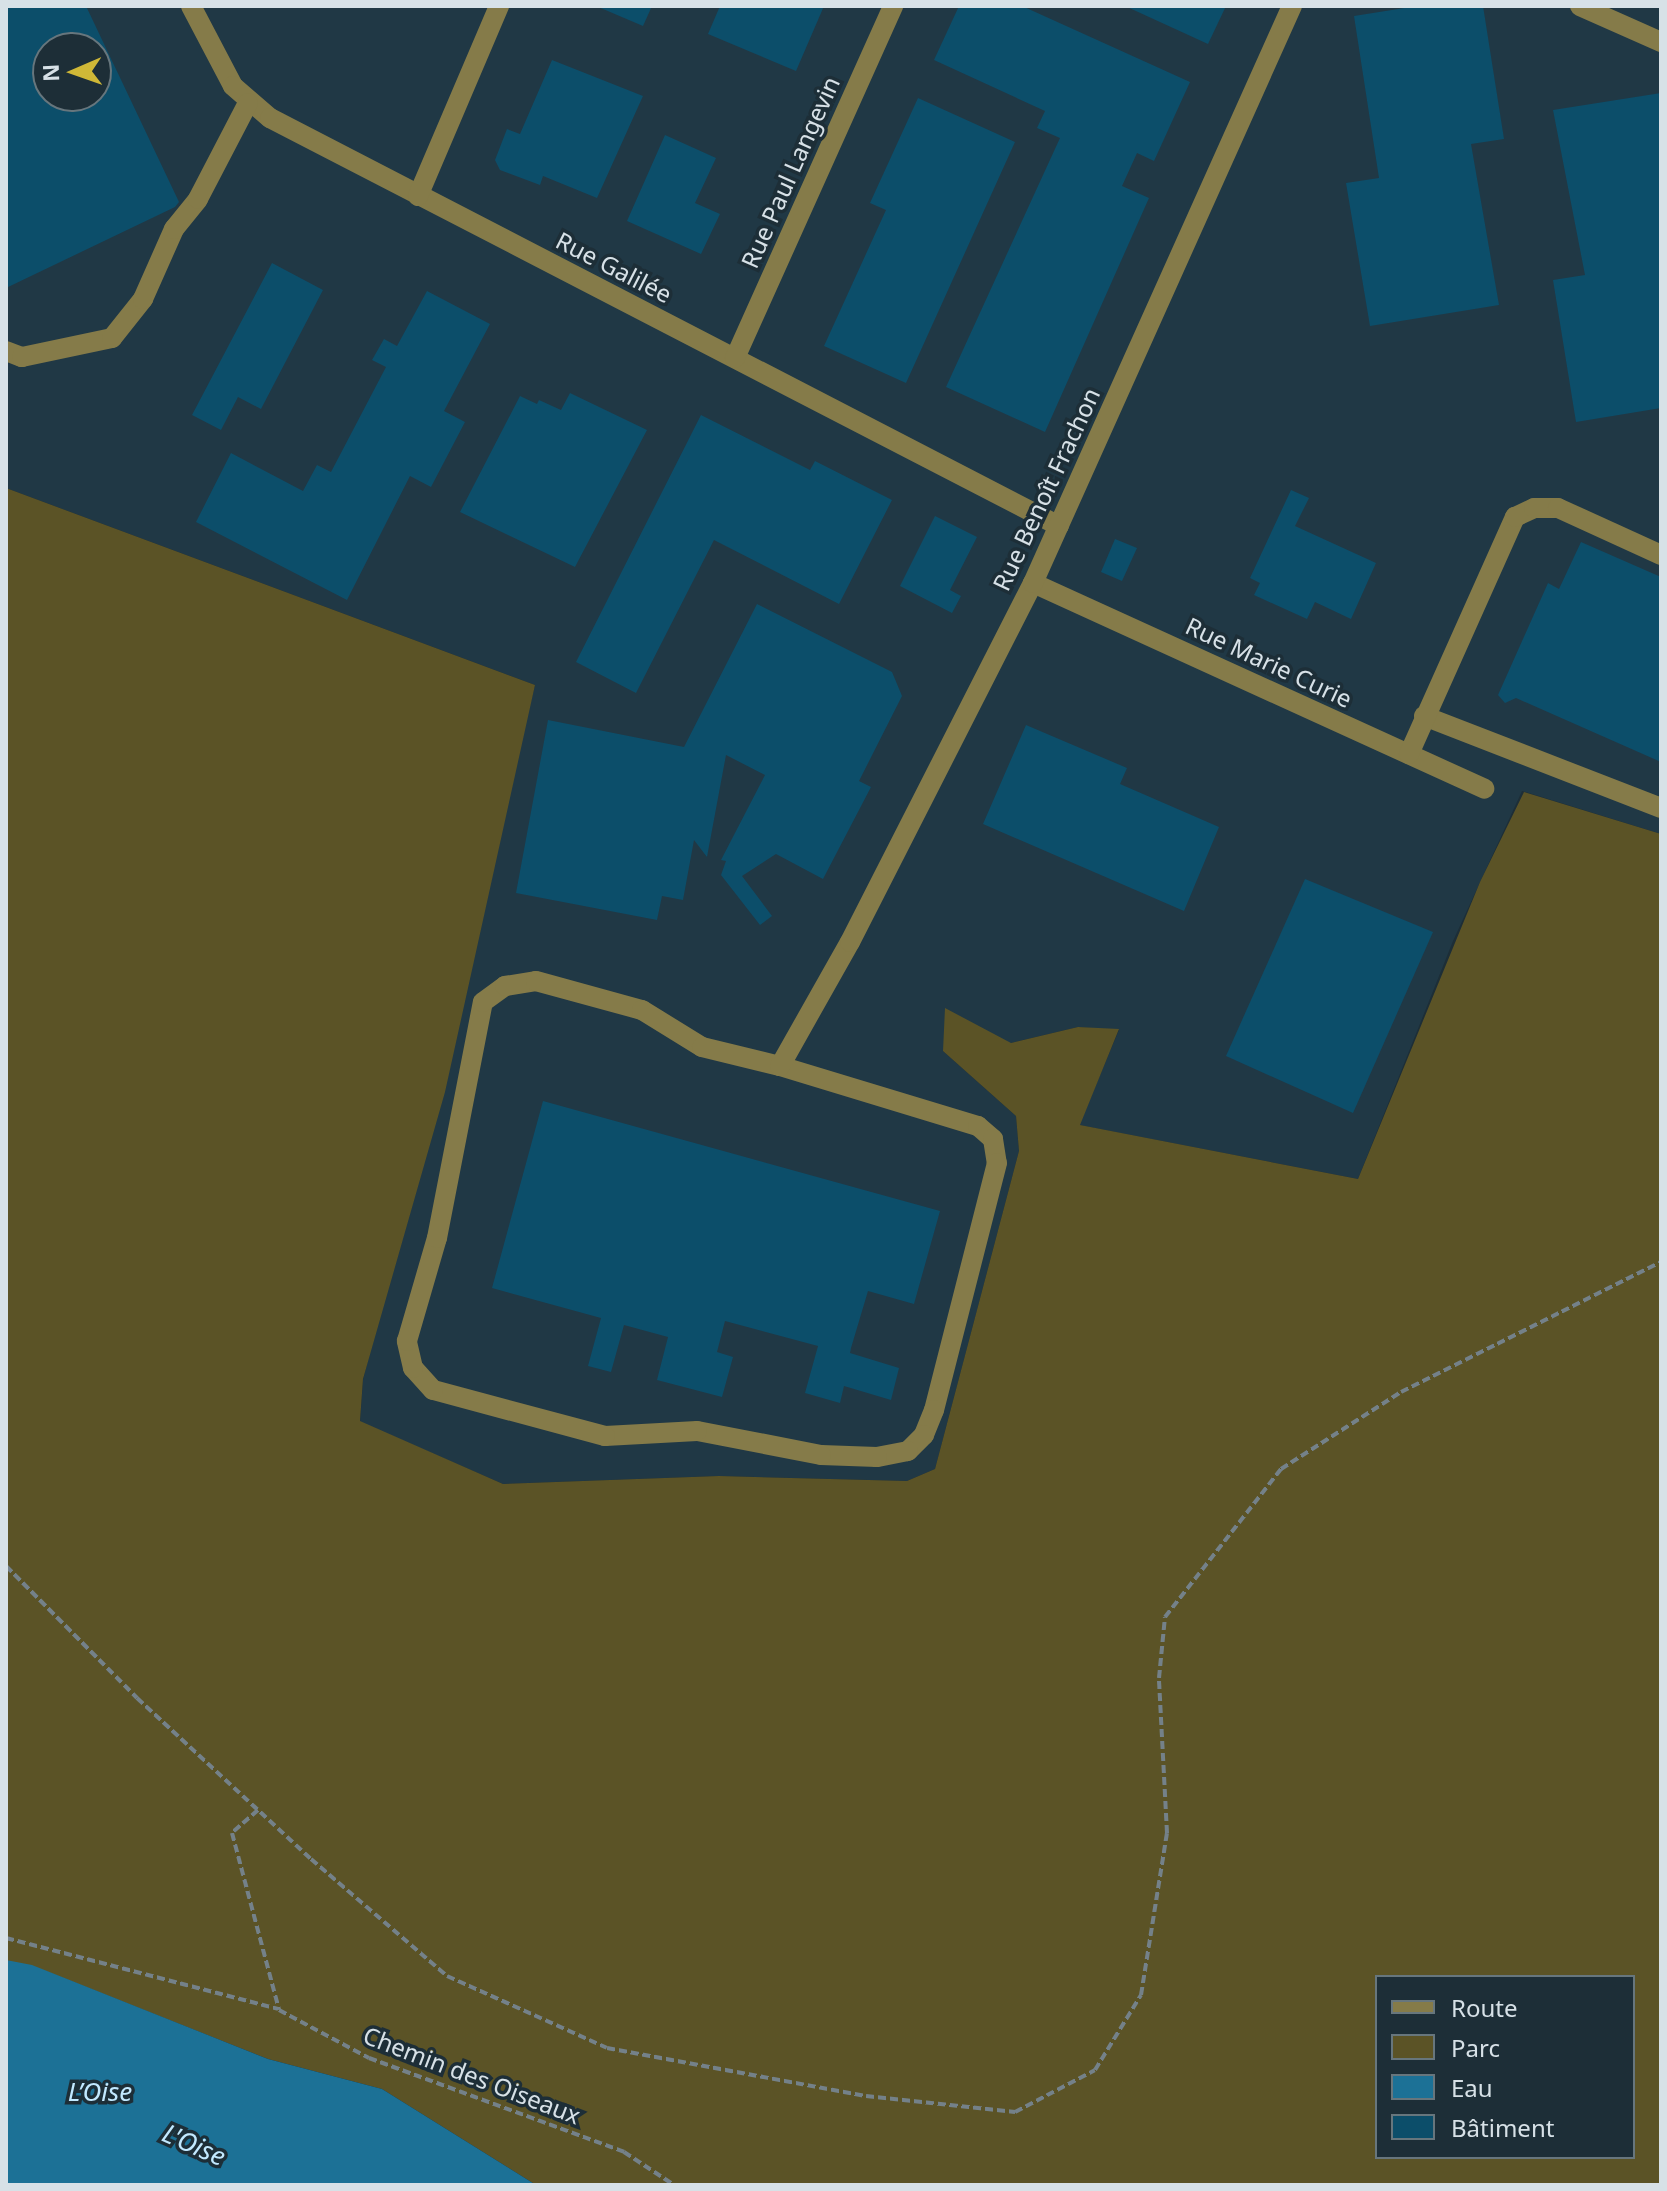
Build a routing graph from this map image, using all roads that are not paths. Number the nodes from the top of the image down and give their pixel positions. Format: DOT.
graph roads {
  1 [pos="191,6"];
  2 [pos="499,6"];
  3 [pos="893,6"];
  4 [pos="1292,6"];
  5 [pos="1580,6"];
  6 [pos="1661,42"];
  7 [pos="248,103"];
  8 [pos="418,196"];
  9 [pos="6,351"];
  10 [pos="735,358"];
  11 [pos="1059,526"];
  12 [pos="1661,555"];
  13 [pos="1033,583"];
  14 [pos="1424,716"];
  15 [pos="1409,754"];
  16 [pos="1484,789"];
  17 [pos="1661,808"];
  18 [pos="780,1066"];
  1 -- 7 [label="street, Rue Galilée"];
  2 -- 8 [label="street"];
  3 -- 10 [label="street, Rue Paul Langevin"];
  4 -- 11 [label="street, Rue Benoît Frachon"];
  5 -- 6 [label="street"];
  7 -- 8 [label="street, Rue Galilée"];
  7 -- 9 [label="street"];
  8 -- 10 [label="street, Rue Galilée"];
  10 -- 11 [label="street, Rue Galilée"];
  11 -- 13 [label="street, Rue Benoît Frachon"];
  12 -- 14 [label="street"];
  13 -- 15 [label="street, Rue Marie Curie"];
  13 -- 18 [label="street, Rue Benoît Frachon"];
  14 -- 15 [label="street"];
  14 -- 17 [label="street"];
  15 -- 16 [label="street, Rue Marie Curie"];
  18 -- 18 [label="street"];
}
